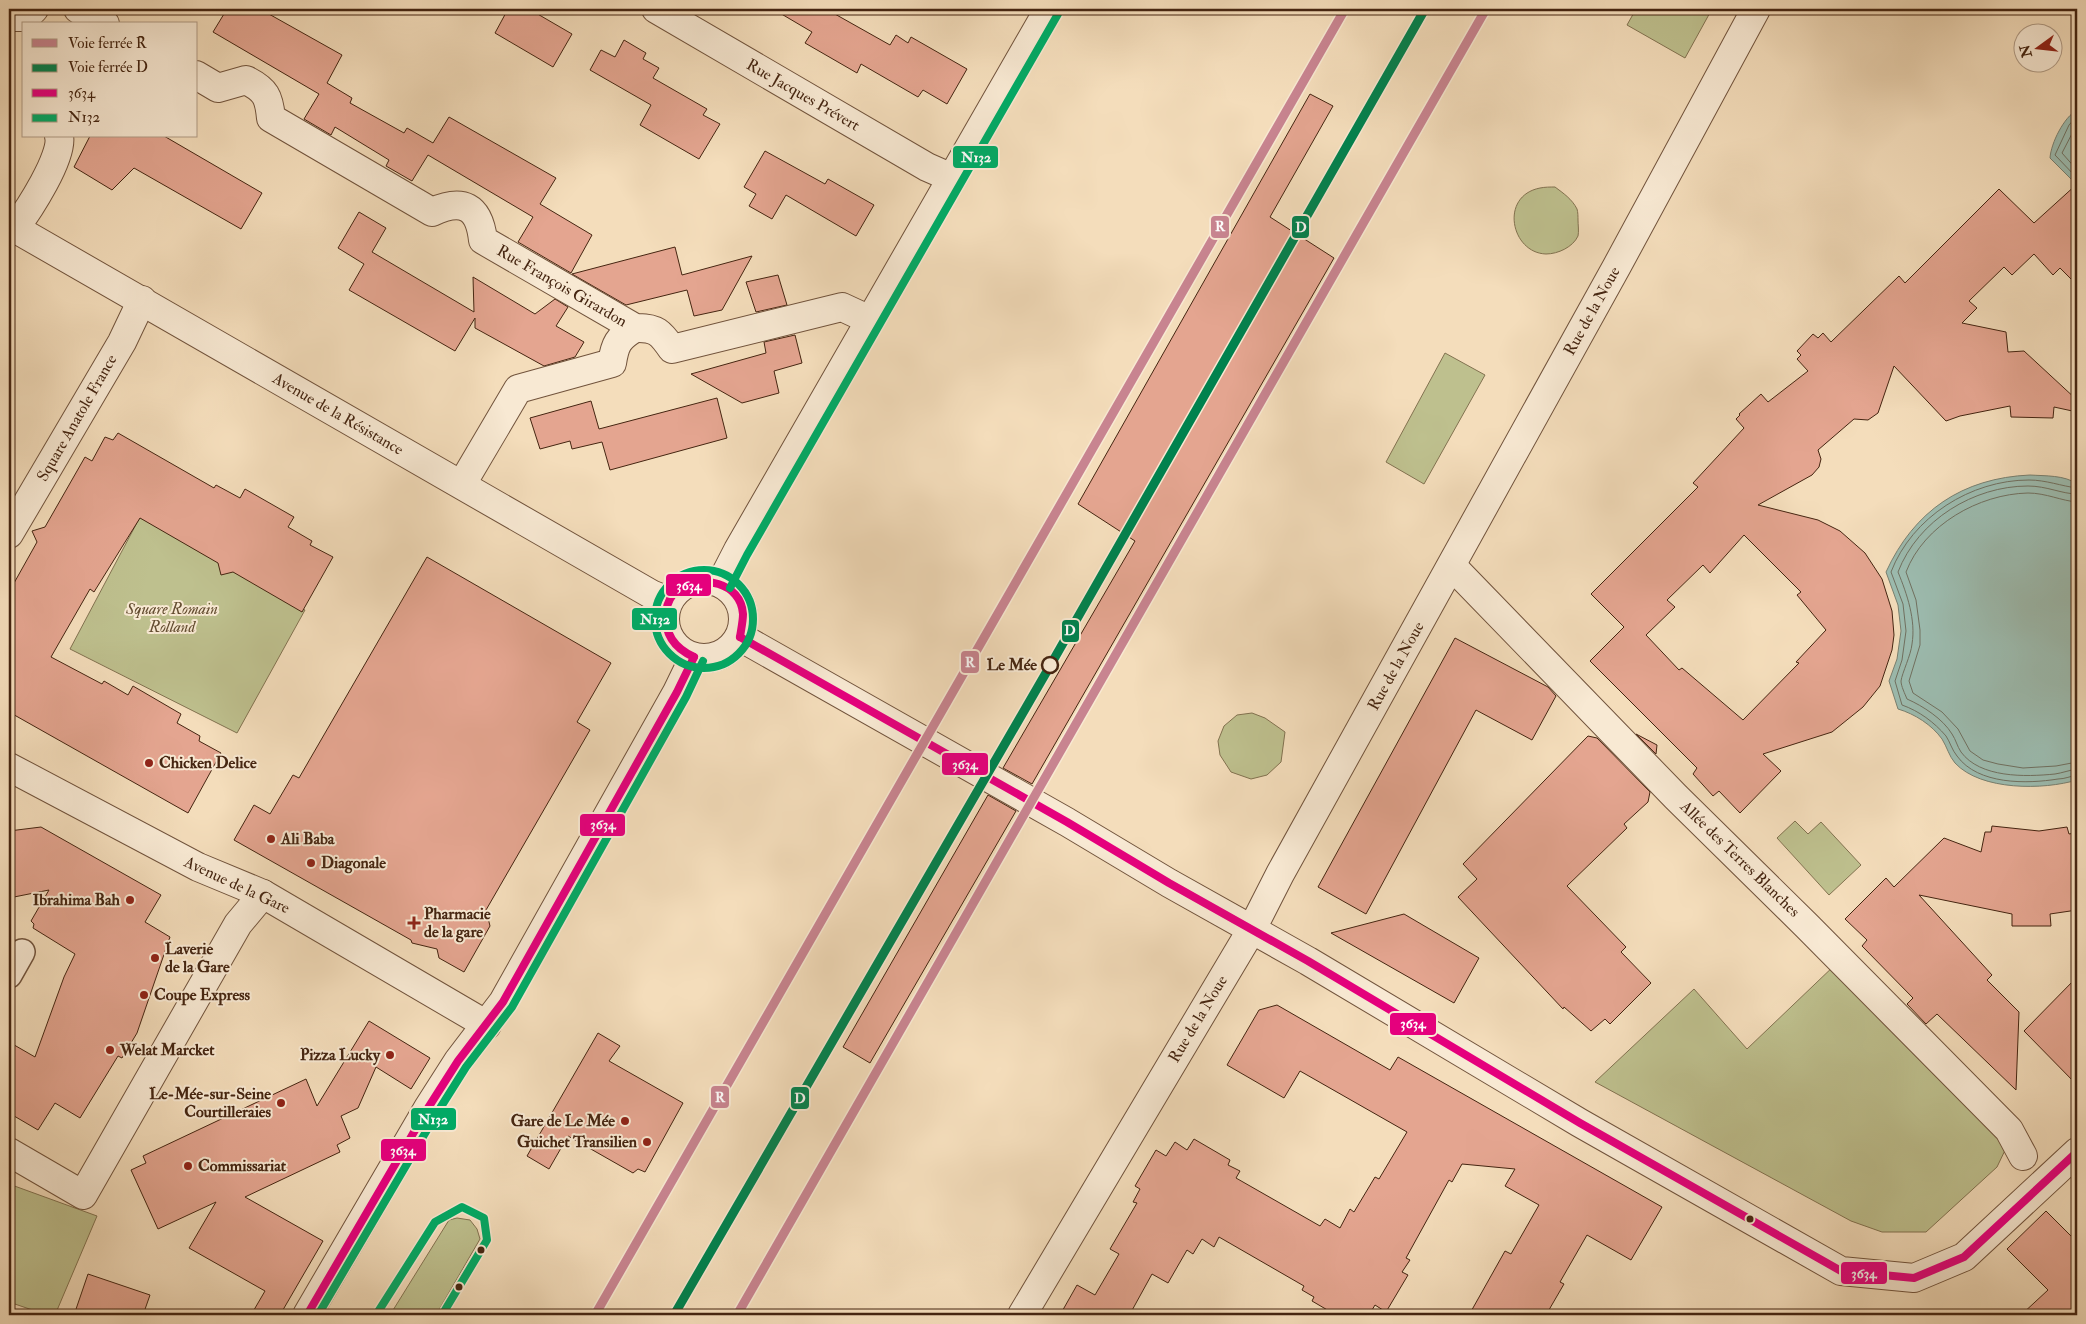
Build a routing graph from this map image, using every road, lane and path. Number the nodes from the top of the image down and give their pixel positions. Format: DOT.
graph roads {
  1 [pos="78,9"];
  2 [pos="656,9"];
  3 [pos="1049,9"];
  4 [pos="1756,9"];
  5 [pos="101,22"];
  6 [pos="198,77"];
  7 [pos="60,138"];
  8 [pos="952,178"];
  9 [pos="12,227"];
  10 [pos="142,300"];
  11 [pos="870,320"];
  12 [pos="635,328"];
  13 [pos="462,484"];
  14 [pos="9,534"];
  15 [pos="1452,566"];
  16 [pos="721,583"];
  17 [pos="668,600"];
  18 [pos="740,637"];
  19 [pos="694,658"];
  20 [pos="9,767"];
  21 [pos="263,894"];
  22 [pos="1252,929"];
  23 [pos="22,952"];
  24 [pos="9,975"];
  25 [pos="487,1025"];
  26 [pos="9,1152"];
  27 [pos="2077,1154"];
  28 [pos="2023,1156"];
  29 [pos="307,1315"];
  30 [pos="1022,1315"];
  1 -- 5 [label="street"];
  2 -- 8 [label="street, Rue Jacques Prévert"];
  3 -- 8 [label="street"];
  4 -- 15 [label="street, Rue de la Noue"];
  6 -- 12 [label="street, Rue François Girardon"];
  7 -- 9 [label="street"];
  8 -- 11 [label="street"];
  9 -- 10 [label="street, Avenue de la Résistance"];
  10 -- 13 [label="street, Avenue de la Résistance"];
  10 -- 14 [label="street, Square Anatole France"];
  11 -- 12 [label="street, Rue François Girardon"];
  11 -- 16 [label="street"];
  12 -- 13 [label="street"];
  13 -- 17 [label="street, Avenue de la Résistance"];
  15 -- 22 [label="street, Rue de la Noue"];
  15 -- 28 [label="street, Allée des Terres Blanches"];
  16 -- 17 [label="street"];
  16 -- 18 [label="street"];
  17 -- 19 [label="street"];
  18 -- 19 [label="street"];
  18 -- 22 [label="street"];
  19 -- 25 [label="street"];
  20 -- 21 [label="street, Avenue de la Gare"];
  21 -- 25 [label="street, Avenue de la Gare"];
  21 -- 26 [label="street"];
  22 -- 27 [label="street"];
  22 -- 30 [label="street, Rue de la Noue"];
  23 -- 24 [label="street"];
  25 -- 29 [label="street"];
}
